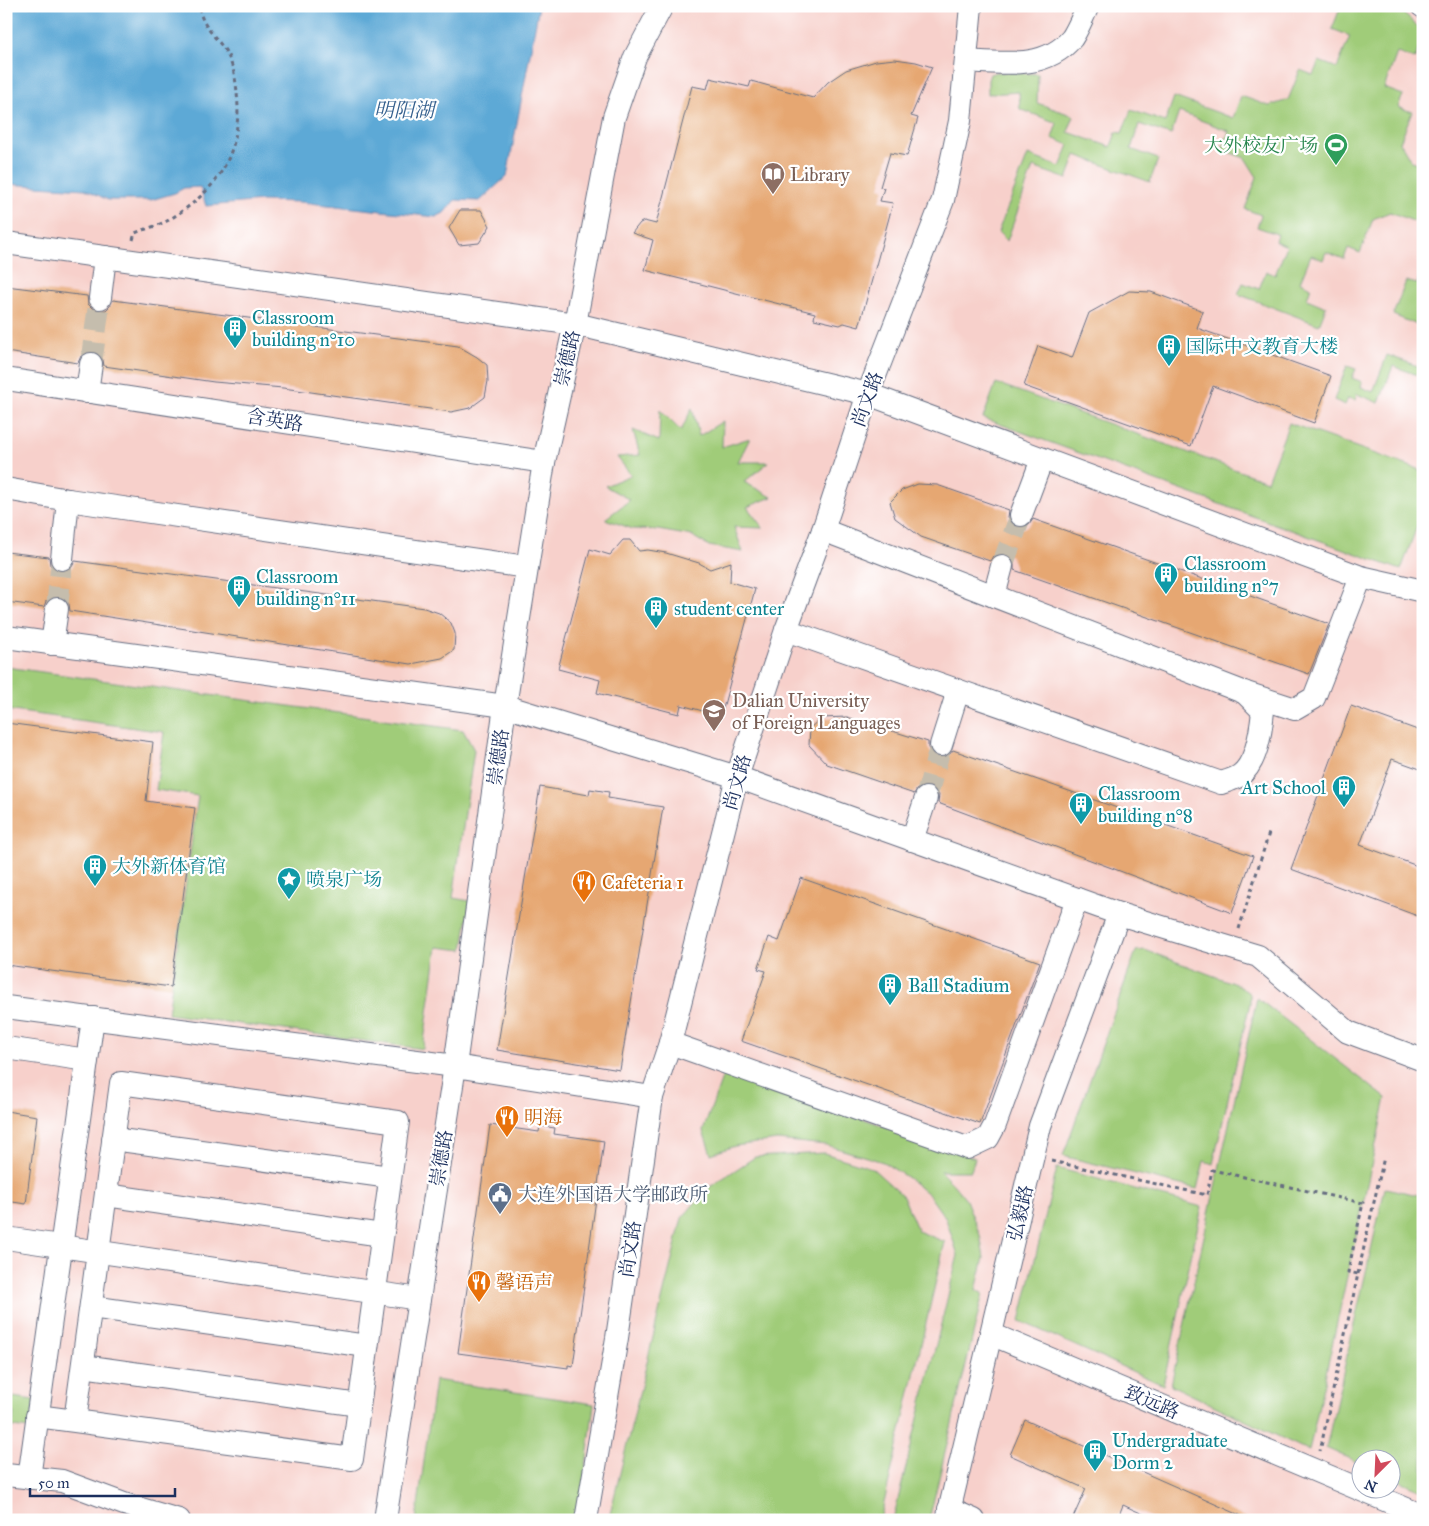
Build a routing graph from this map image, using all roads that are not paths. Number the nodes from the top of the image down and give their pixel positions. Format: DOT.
graph roads {
  1 [pos="662,6"];
  2 [pos="971,6"];
  3 [pos="1088,6"];
  4 [pos="966,61"];
  5 [pos="6,243"];
  6 [pos="105,258"];
  7 [pos="100,298"];
  8 [pos="575,324"];
  9 [pos="91,364"];
  10 [pos="6,379"];
  11 [pos="87,392"];
  12 [pos="868,394"];
  13 [pos="1042,459"];
  14 [pos="544,462"];
  15 [pos="6,489"];
  16 [pos="68,500"];
  17 [pos="1021,515"];
  18 [pos="823,530"];
  19 [pos="62,559"];
  20 [pos="1002,566"];
  21 [pos="526,567"];
  22 [pos="1361,577"];
  23 [pos="1423,591"];
  24 [pos="994,596"];
  25 [pos="57,609"];
  26 [pos="786,630"];
  27 [pos="6,637"];
  28 [pos="52,644"];
  29 [pos="958,691"];
  30 [pos="1243,692"];
  31 [pos="505,706"];
  32 [pos="941,746"];
  33 [pos="737,777"];
  34 [pos="926,798"];
  35 [pos="912,840"];
  36 [pos="1077,899"];
  37 [pos="1119,914"];
  38 [pos="6,1007"];
  39 [pos="93,1018"];
  40 [pos="670,1043"];
  41 [pos="6,1048"];
  42 [pos="87,1060"];
  43 [pos="1423,1060"];
  44 [pos="455,1066"];
  45 [pos="652,1097"];
  46 [pos="113,1139"];
  47 [pos="390,1177"];
  48 [pos="106,1196"];
  49 [pos="382,1236"];
  50 [pos="6,1238"];
  51 [pos="61,1245"];
  52 [pos="98,1251"];
  53 [pos="375,1292"];
  54 [pos="419,1299"];
  55 [pos="91,1307"];
  56 [pos="991,1334"];
  57 [pos="367,1346"];
  58 [pos="83,1366"];
  59 [pos="359,1405"];
  60 [pos="37,1416"];
  61 [pos="75,1421"];
  62 [pos="6,1475"];
  63 [pos="29,1478"];
  64 [pos="123,1512"];
  65 [pos="948,1515"];
  66 [pos="1423,1516"];
  67 [pos="179,1520"];
  68 [pos="385,1520"];
  69 [pos="586,1520"];
  70 [pos="974,1520"];
  1 -- 8 [label="street, 崇德路"];
  2 -- 4 [label="street, 尚文路"];
  3 -- 4 [label="street"];
  4 -- 12 [label="street, 尚文路"];
  5 -- 6 [label="street"];
  6 -- 7 [label="street"];
  6 -- 8 [label="street"];
  8 -- 12 [label="street"];
  8 -- 14 [label="street, 崇德路"];
  9 -- 11 [label="street"];
  10 -- 11 [label="street, 含英路"];
  11 -- 14 [label="street, 含英路"];
  12 -- 13 [label="street"];
  12 -- 18 [label="street, 尚文路"];
  13 -- 17 [label="street"];
  13 -- 22 [label="street"];
  14 -- 21 [label="street, 崇德路"];
  15 -- 16 [label="street"];
  16 -- 19 [label="street"];
  16 -- 21 [label="street"];
  18 -- 24 [label="street"];
  18 -- 26 [label="street, 尚文路"];
  20 -- 24 [label="street"];
  21 -- 31 [label="street, 崇德路"];
  22 -- 23 [label="street"];
  22 -- 30 [label="street"];
  24 -- 30 [label="street"];
  25 -- 28 [label="street"];
  26 -- 29 [label="street"];
  26 -- 33 [label="street, 尚文路"];
  27 -- 28 [label="street"];
  28 -- 31 [label="street"];
  29 -- 30 [label="street"];
  29 -- 32 [label="street"];
  31 -- 33 [label="street"];
  31 -- 44 [label="street, 崇德路"];
  33 -- 35 [label="street"];
  33 -- 40 [label="street, 尚文路"];
  34 -- 35 [label="street"];
  35 -- 36 [label="street"];
  36 -- 37 [label="street"];
  36 -- 40 [label="street"];
  37 -- 43 [label="street"];
  37 -- 56 [label="street, 弘毅路"];
  38 -- 39 [label="street"];
  39 -- 42 [label="street"];
  39 -- 44 [label="street"];
  40 -- 45 [label="street, 尚文路"];
  41 -- 42 [label="street"];
  42 -- 51 [label="street"];
  44 -- 45 [label="street"];
  44 -- 54 [label="street, 崇德路"];
  45 -- 69 [label="street, 尚文路"];
  46 -- 47 [label="street"];
  46 -- 47 [label="street"];
  46 -- 48 [label="street"];
  47 -- 49 [label="street"];
  48 -- 49 [label="street"];
  48 -- 52 [label="street"];
  49 -- 53 [label="street"];
  50 -- 51 [label="street"];
  51 -- 52 [label="street"];
  51 -- 60 [label="street"];
  52 -- 53 [label="street"];
  52 -- 55 [label="street"];
  53 -- 54 [label="street"];
  53 -- 57 [label="street"];
  54 -- 68 [label="street, 崇德路"];
  55 -- 57 [label="street"];
  55 -- 58 [label="street"];
  56 -- 65 [label="street, 弘毅路"];
  56 -- 66 [label="street, 致远路"];
  57 -- 59 [label="street"];
  58 -- 59 [label="street"];
  58 -- 61 [label="street"];
  59 -- 61 [label="street"];
  60 -- 61 [label="street"];
  60 -- 63 [label="street"];
  62 -- 63 [label="street"];
  63 -- 64 [label="street"];
  64 -- 67 [label="street"];
  65 -- 70 [label="street"];
}
